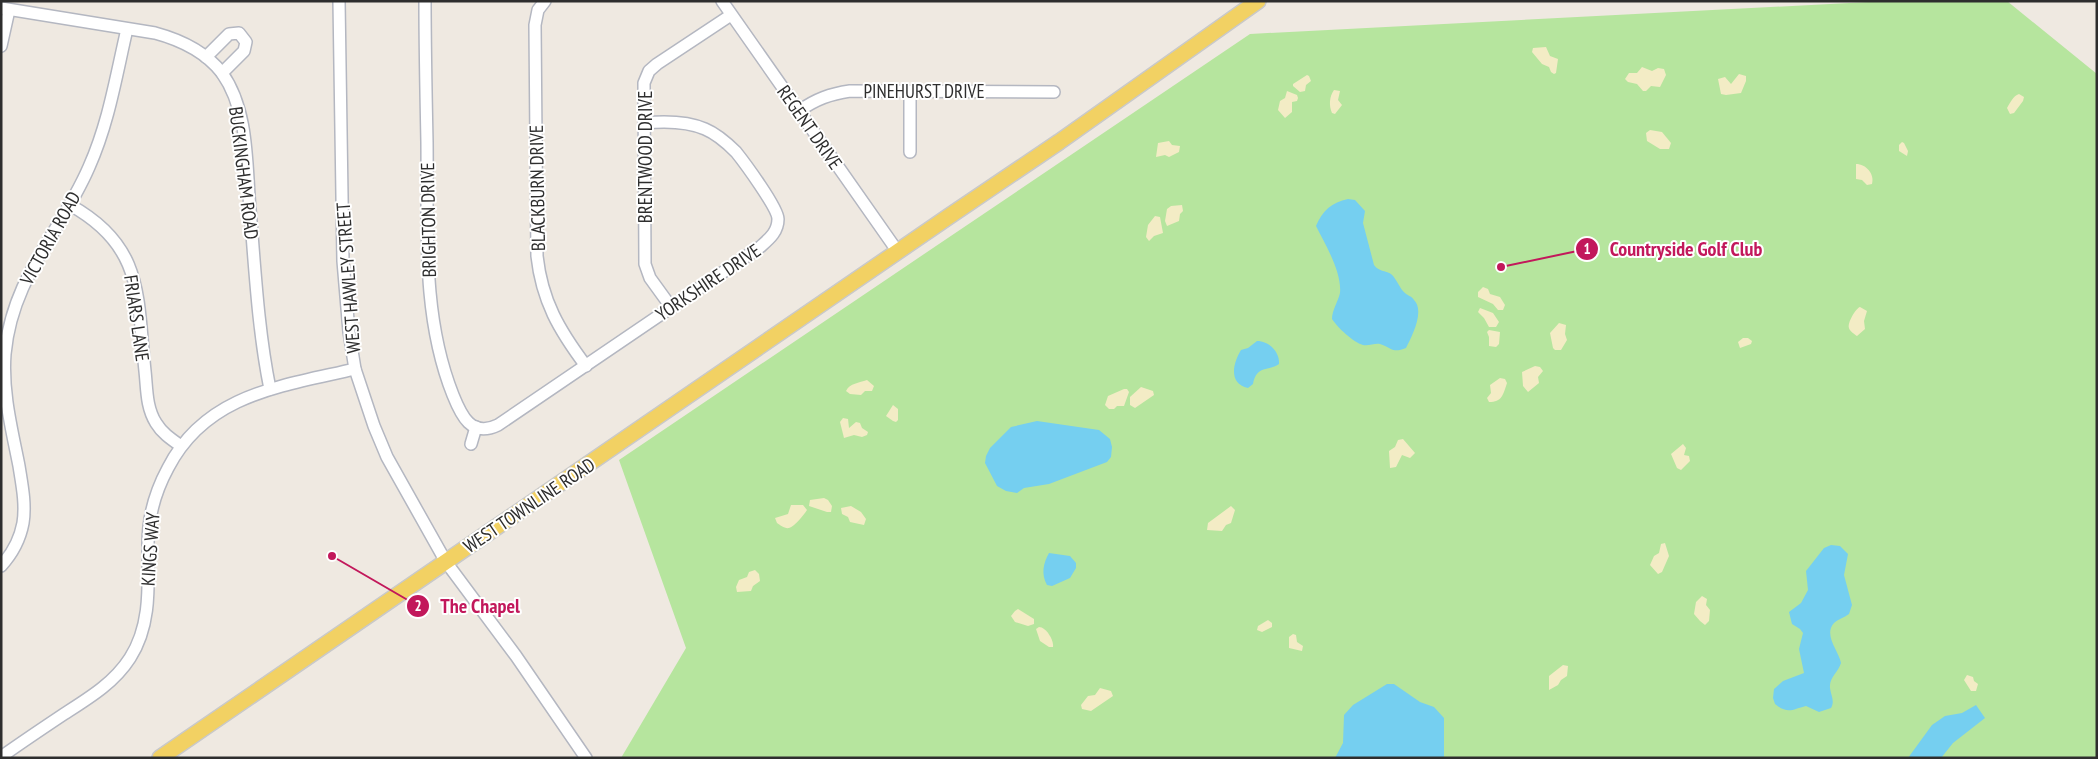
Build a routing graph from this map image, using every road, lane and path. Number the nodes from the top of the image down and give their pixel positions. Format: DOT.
graph roads {
  1 [pos="339,1"];
  2 [pos="425,1"];
  3 [pos="545,1"];
  4 [pos="722,1"];
  5 [pos="1258,1"];
  6 [pos="5,9"];
  7 [pos="731,15"];
  8 [pos="127,28"];
  9 [pos="1,46"];
  10 [pos="206,57"];
  11 [pos="222,73"];
  12 [pos="910,92"];
  13 [pos="1054,92"];
  14 [pos="799,112"];
  15 [pos="645,123"];
  16 [pos="910,152"];
  17 [pos="70,205"];
  18 [pos="898,252"];
  19 [pos="671,307"];
  20 [pos="3,354"];
  21 [pos="586,366"];
  22 [pos="355,369"];
  23 [pos="270,390"];
  24 [pos="476,428"];
  25 [pos="471,444"];
  26 [pos="181,446"];
  27 [pos="446,562"];
  28 [pos="1,566"];
  29 [pos="2,757"];
  30 [pos="160,758"];
  31 [pos="586,758"];
  1 -- 22 [label="street, WEST HAWLEY STREET"];
  2 -- 24 [label="street, BRIGHTON DRIVE"];
  3 -- 21 [label="street, BLACKBURN DRIVE"];
  4 -- 7 [label="street, REGENT DRIVE"];
  5 -- 18 [label="main road, WEST TOWNLINE ROAD"];
  6 -- 8 [label="street, BUCKINGHAM ROAD"];
  6 -- 9 [label="street"];
  7 -- 14 [label="street, REGENT DRIVE"];
  7 -- 15 [label="street, BRENTWOOD DRIVE"];
  8 -- 10 [label="street, BUCKINGHAM ROAD"];
  8 -- 17 [label="street, VICTORIA ROAD"];
  10 -- 11 [label="street, BUCKINGHAM ROAD"];
  10 -- 11 [label="street"];
  11 -- 23 [label="street, BUCKINGHAM ROAD"];
  12 -- 13 [label="street, PINEHURST DRIVE"];
  12 -- 14 [label="street, PINEHURST DRIVE"];
  12 -- 16 [label="street"];
  14 -- 18 [label="street, REGENT DRIVE"];
  15 -- 19 [label="street, BRENTWOOD DRIVE"];
  15 -- 19 [label="street, YORKSHIRE DRIVE"];
  17 -- 20 [label="street, VICTORIA ROAD"];
  17 -- 26 [label="street, FRIARS LANE"];
  18 -- 27 [label="main road, WEST TOWNLINE ROAD"];
  19 -- 21 [label="street, YORKSHIRE DRIVE"];
  20 -- 28 [label="street, VICTORIA ROAD"];
  21 -- 24 [label="street, YORKSHIRE DRIVE"];
  22 -- 23 [label="street, KINGS WAY"];
  22 -- 27 [label="street, WEST HAWLEY STREET"];
  23 -- 26 [label="street, KINGS WAY"];
  24 -- 25 [label="street"];
  26 -- 29 [label="street, KINGS WAY"];
  27 -- 30 [label="main road, WEST TOWNLINE ROAD"];
  27 -- 31 [label="street, WEST HAWLEY STREET"];
}
